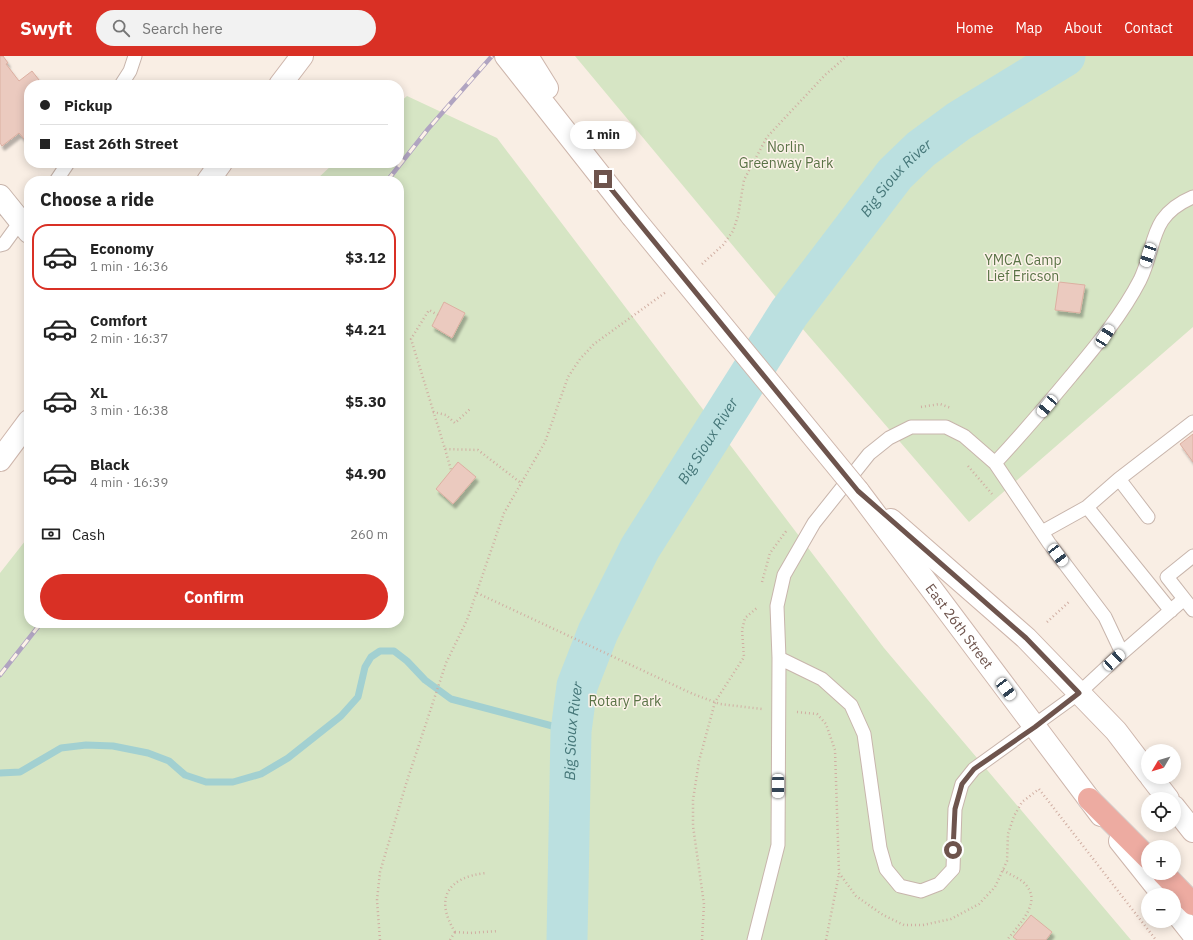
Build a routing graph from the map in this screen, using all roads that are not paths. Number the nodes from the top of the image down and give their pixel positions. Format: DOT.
graph roads {
  1 [pos="135,56"];
  2 [pos="302,56"];
  3 [pos="506,56"];
  4 [pos="527,56"];
  5 [pos="124,80"];
  6 [pos="284,80"];
  7 [pos="0,196"];
  8 [pos="1193,197"];
  9 [pos="632,216"];
  10 [pos="24,222"];
  11 [pos="24,226"];
  12 [pos="0,245"];
  13 [pos="1193,422"];
  14 [pos="24,428"];
  15 [pos="0,460"];
  16 [pos="995,463"];
  17 [pos="1119,479"];
  18 [pos="858,491"];
  19 [pos="1087,507"];
  20 [pos="1148,517"];
  21 [pos="1042,532"];
  22 [pos="1193,556"];
  23 [pos="1184,599"];
  24 [pos="1193,610"];
  25 [pos="1171,611"];
  26 [pos="1122,653"];
  27 [pos="779,658"];
  28 [pos="1079,693"];
  29 [pos="1035,727"];
  30 [pos="1141,764"];
  31 [pos="1156,784"];
  32 [pos="1163,792"];
  33 [pos="1088,798"];
  34 [pos="1181,815"];
  35 [pos="1193,831"];
  36 [pos="1141,851"];
  37 [pos="1170,880"];
  38 [pos="1158,888"];
  39 [pos="1193,904"];
  40 [pos="1181,919"];
  41 [pos="1193,934"];
  42 [pos="754,940"];
  1 -- 5 [label="lane"];
  2 -- 6 [label="main road"];
  3 -- 9 [label="main road, East 26th Street"];
  4 -- 9 [label="main road"];
  7 -- 10 [label="main road"];
  8 -- 16 [label="lane"];
  9 -- 18 [label="main road, East 26th Street, bridge"];
  11 -- 12 [label="lane"];
  13 -- 17 [label="lane"];
  14 -- 15 [label="main road"];
  16 -- 21 [label="lane"];
  16 -- 27 [label="lane"];
  17 -- 19 [label="lane"];
  17 -- 20 [label="lane"];
  18 -- 28 [label="main road, East 26th Street"];
  18 -- 29 [label="main road, East 26th Street"];
  19 -- 21 [label="lane"];
  19 -- 25 [label="lane"];
  21 -- 26 [label="lane"];
  22 -- 23 [label="lane"];
  23 -- 24 [label="lane"];
  23 -- 25 [label="lane"];
  25 -- 26 [label="lane"];
  26 -- 28 [label="lane"];
  27 -- 29 [label="lane"];
  27 -- 42 [label="lane"];
  28 -- 29 [label="lane"];
  28 -- 30 [label="main road, East 26th Street"];
  29 -- 33 [label="main road, East 26th Street"];
  31 -- 32 [label="main road"];
  33 -- 36 [label="highway"];
  33 -- 38 [label="main road, East 26th Street"];
  34 -- 35 [label="main road"];
  37 -- 39 [label="highway"];
  40 -- 41 [label="main road"];
}
